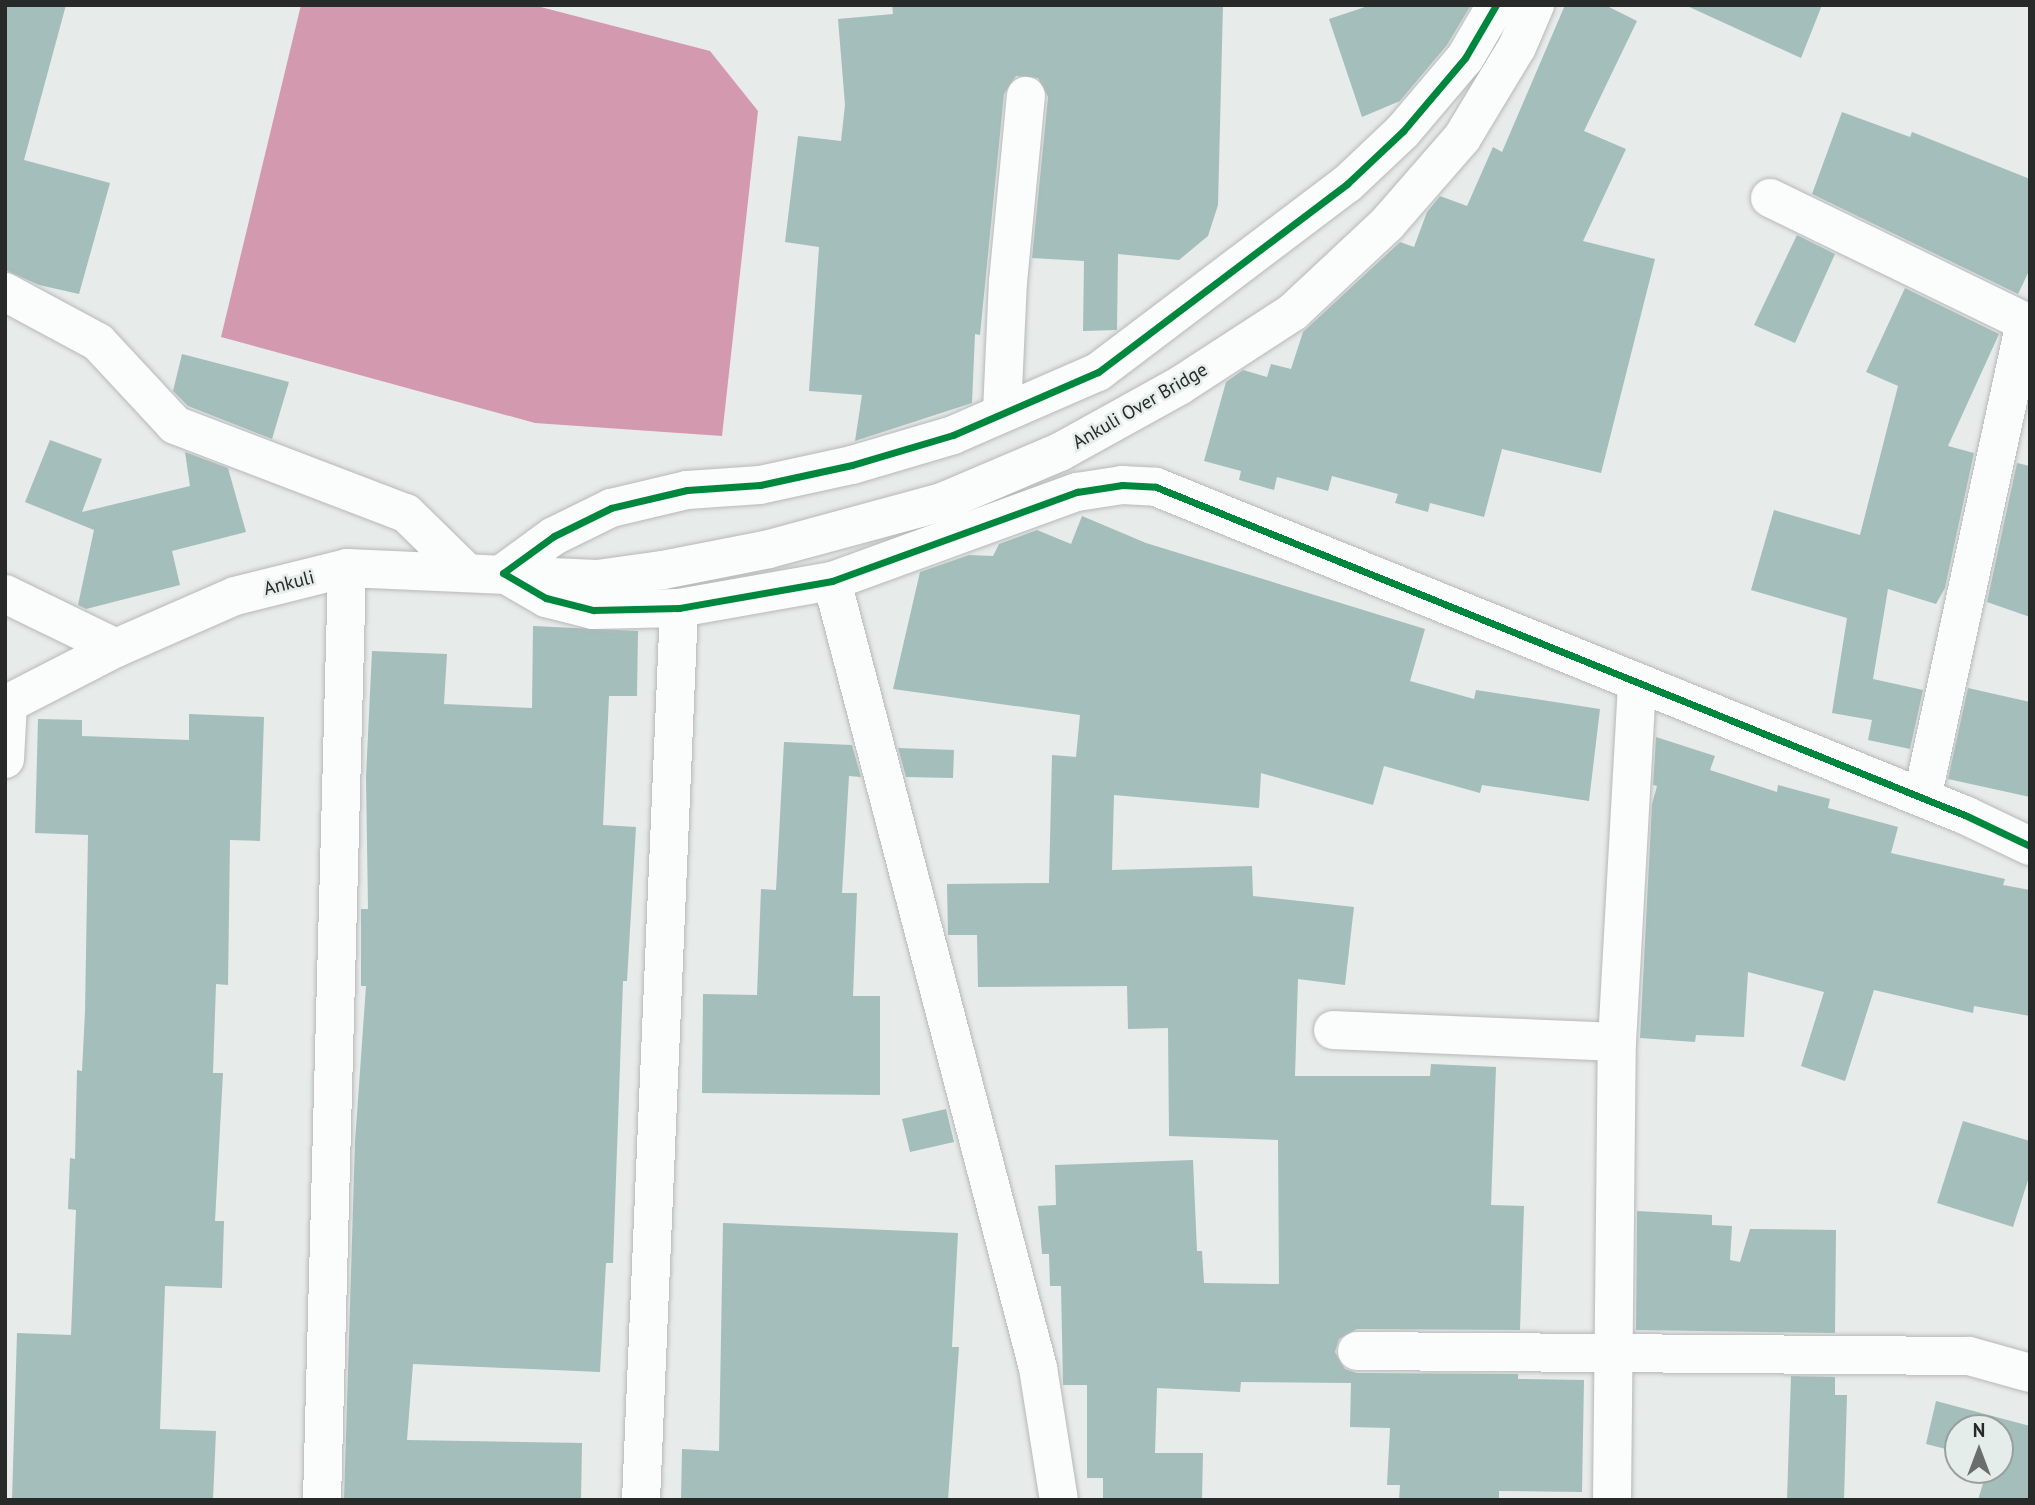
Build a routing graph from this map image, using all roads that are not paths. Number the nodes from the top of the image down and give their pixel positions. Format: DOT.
graph roads {
  1 [pos="1496,5"];
  2 [pos="1535,5"];
  3 [pos="1026,96"];
  4 [pos="1770,198"];
  5 [pos="5,292"];
  6 [pos="1002,412"];
  7 [pos="347,568"];
  8 [pos="465,571"];
  9 [pos="503,573"];
  10 [pos="597,579"];
  11 [pos="832,581"];
  12 [pos="5,594"];
  13 [pos="678,608"];
  14 [pos="116,648"];
  15 [pos="1637,683"];
  16 [pos="7,704"];
  17 [pos="5,759"];
  18 [pos="1922,797"];
  19 [pos="2030,846"];
  20 [pos="1333,1030"];
  21 [pos="1617,1042"];
  22 [pos="1357,1351"];
  23 [pos="1617,1356"];
  24 [pos="2030,1373"];
  25 [pos="322,1500"];
  26 [pos="641,1500"];
  27 [pos="1059,1500"];
  28 [pos="1612,1500"];
  1 -- 6 [label="street"];
  2 -- 10 [label="street, Ankuli Over Bridge"];
  3 -- 6 [label="street"];
  4 -- 18 [label="street"];
  5 -- 8 [label="street"];
  6 -- 9 [label="street"];
  7 -- 8 [label="street, Ankuli"];
  7 -- 14 [label="street, Ankuli"];
  7 -- 25 [label="street"];
  8 -- 9 [label="street, Ankuli"];
  9 -- 10 [label="street, Ankuli"];
  9 -- 13 [label="street"];
  11 -- 13 [label="street"];
  11 -- 15 [label="street"];
  11 -- 27 [label="street"];
  12 -- 14 [label="street"];
  13 -- 26 [label="street"];
  14 -- 16 [label="street, Ankuli"];
  15 -- 18 [label="street"];
  15 -- 21 [label="street"];
  16 -- 17 [label="street"];
  18 -- 19 [label="street"];
  20 -- 21 [label="street"];
  21 -- 23 [label="street"];
  22 -- 23 [label="street"];
  23 -- 24 [label="street"];
  23 -- 28 [label="street"];
}
